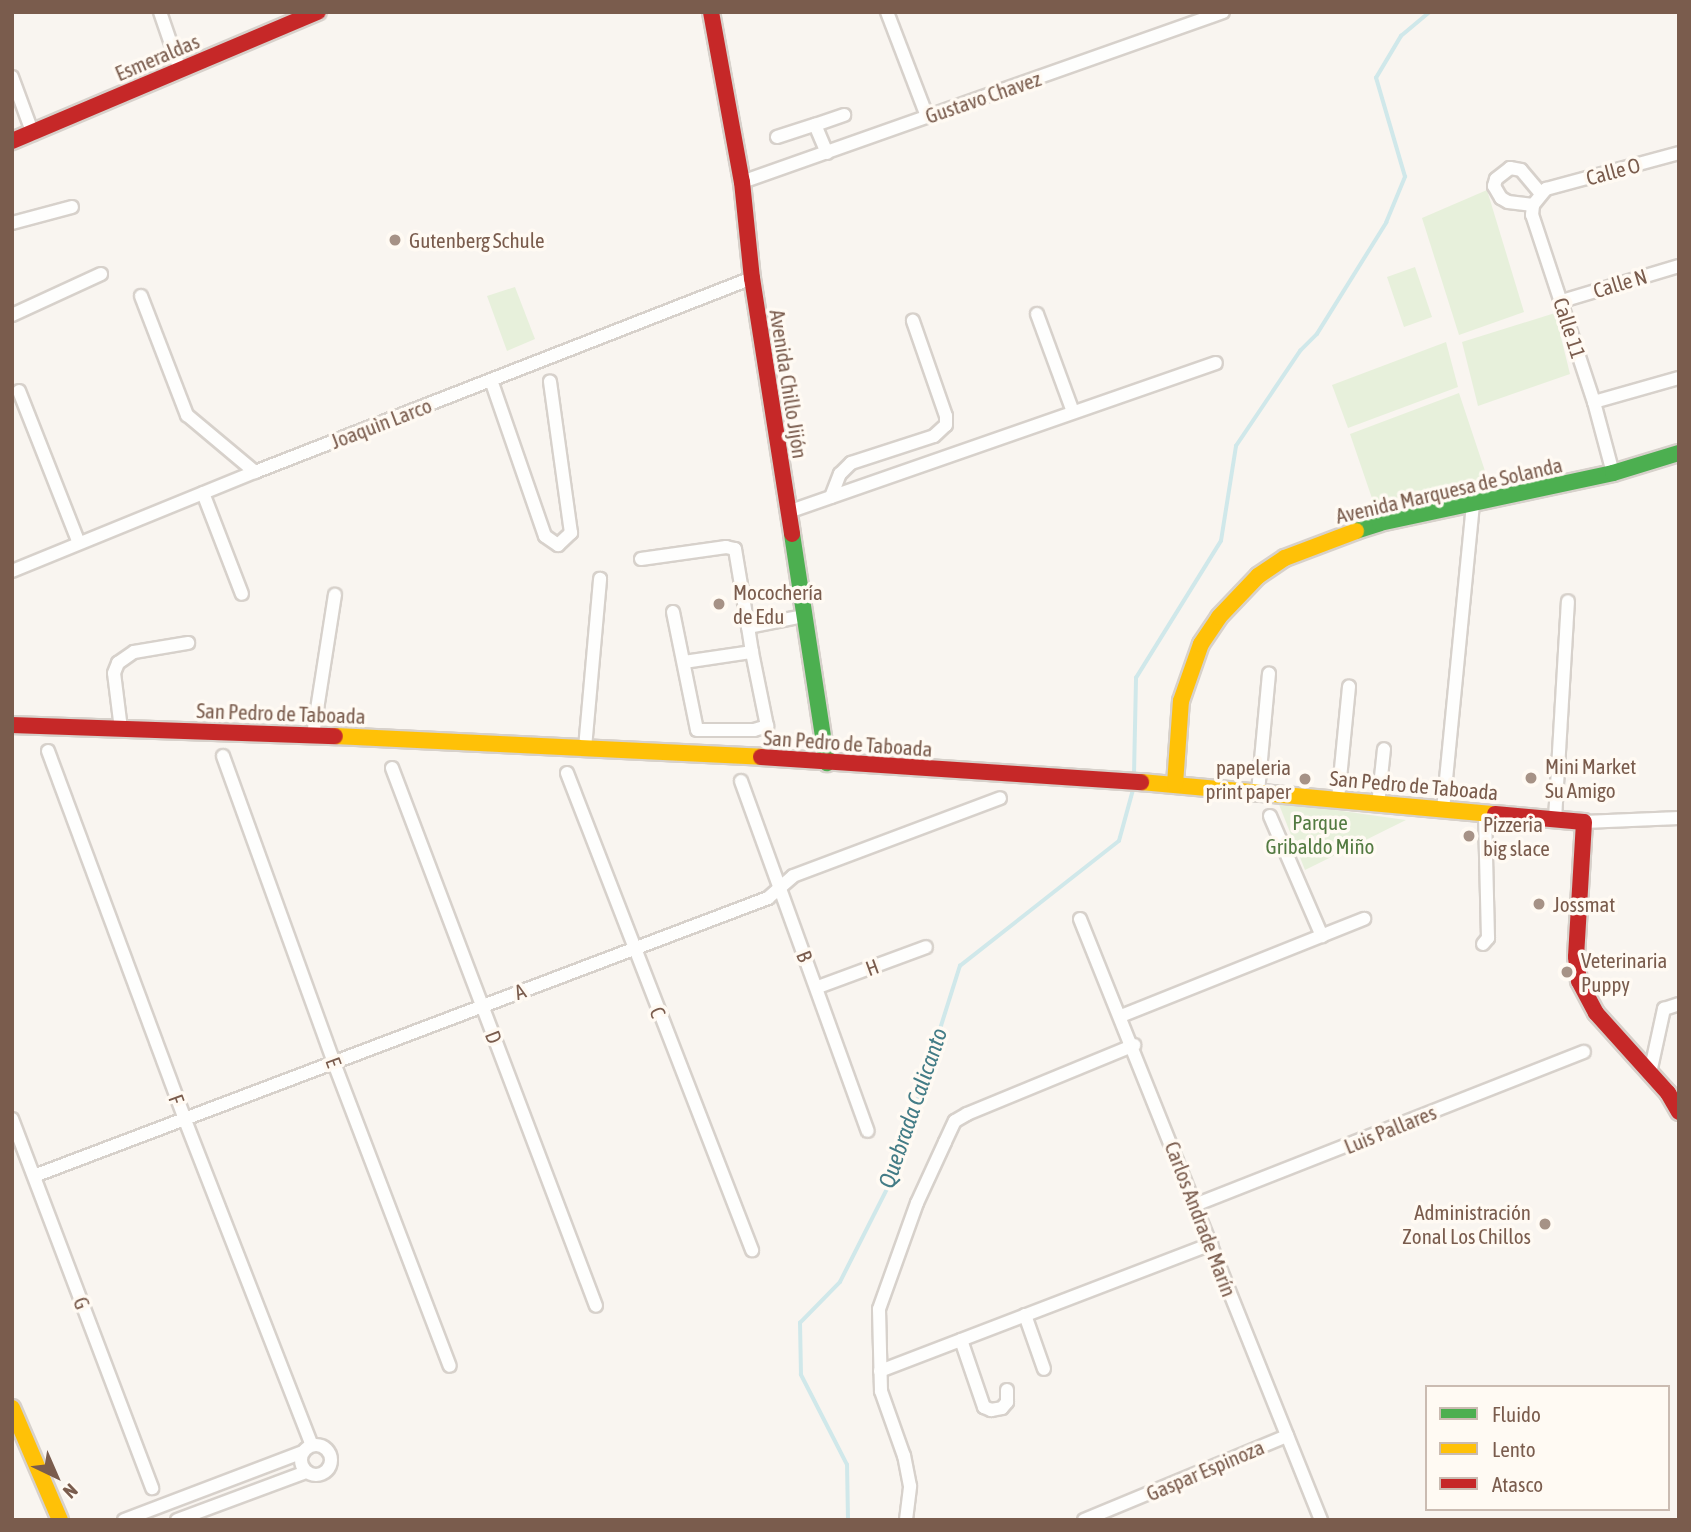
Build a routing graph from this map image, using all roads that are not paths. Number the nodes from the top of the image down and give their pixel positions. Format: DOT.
graph roads {
  1 [pos="160,12"];
  2 [pos="318,12"];
  3 [pos="711,12"];
  4 [pos="887,12"];
  5 [pos="1223,12"];
  6 [pos="180,70"];
  7 [pos="12,77"];
  8 [pos="844,115"];
  9 [pos="927,116"];
  10 [pos="815,125"];
  11 [pos="33,134"];
  12 [pos="777,137"];
  13 [pos="12,141"];
  14 [pos="827,153"];
  15 [pos="1679,153"];
  16 [pos="743,182"];
  17 [pos="1543,191"];
  18 [pos="1533,205"];
  19 [pos="72,207"];
  20 [pos="12,223"];
  21 [pos="1679,266"];
  22 [pos="101,274"];
  23 [pos="752,278"];
  24 [pos="141,296"];
  25 [pos="1562,301"];
  26 [pos="1037,314"];
  27 [pos="12,315"];
  28 [pos="913,321"];
  29 [pos="1216,363"];
  30 [pos="1679,378"];
  31 [pos="491,380"];
  32 [pos="550,381"];
  33 [pos="19,391"];
  34 [pos="1594,402"];
  35 [pos="1073,412"];
  36 [pos="1679,453"];
  37 [pos="255,472"];
  38 [pos="1612,473"];
  39 [pos="203,493"];
  40 [pos="831,497"];
  41 [pos="1473,504"];
  42 [pos="788,512"];
  43 [pos="79,543"];
  44 [pos="641,559"];
  45 [pos="12,571"];
  46 [pos="600,579"];
  47 [pos="242,594"];
  48 [pos="335,595"];
  49 [pos="1568,601"];
  50 [pos="673,612"];
  51 [pos="803,616"];
  52 [pos="748,626"];
  53 [pos="188,643"];
  54 [pos="752,652"];
  55 [pos="684,662"];
  56 [pos="1269,674"];
  57 [pos="1349,687"];
  58 [pos="12,725"];
  59 [pos="121,729"];
  60 [pos="313,735"];
  61 [pos="585,748"];
  62 [pos="1384,749"];
  63 [pos="48,751"];
  64 [pos="223,756"];
  65 [pos="827,763"];
  66 [pos="392,768"];
  67 [pos="567,773"];
  68 [pos="741,781"];
  69 [pos="1175,784"];
  70 [pos="1258,792"];
  71 [pos="1000,798"];
  72 [pos="1338,799"];
  73 [pos="1378,805"];
  74 [pos="1443,810"];
  75 [pos="1485,812"];
  76 [pos="1270,816"];
  77 [pos="1555,818"];
  78 [pos="1679,818"];
  79 [pos="1584,822"];
  80 [pos="778,886"];
  81 [pos="1080,919"];
  82 [pos="1364,919"];
  83 [pos="1322,936"];
  84 [pos="1483,944"];
  85 [pos="926,947"];
  86 [pos="634,949"];
  87 [pos="818,987"];
  88 [pos="482,1004"];
  89 [pos="1679,1004"];
  90 [pos="1121,1016"];
  91 [pos="1134,1045"];
  92 [pos="1584,1052"];
  93 [pos="334,1063"];
  94 [pos="1650,1073"];
  95 [pos="1679,1112"];
  96 [pos="12,1119"];
  97 [pos="185,1120"];
  98 [pos="868,1131"];
  99 [pos="34,1176"];
  100 [pos="1195,1205"];
  101 [pos="1211,1244"];
  102 [pos="752,1250"];
  103 [pos="1092,1290"];
  104 [pos="1097,1303"];
  105 [pos="596,1306"];
  106 [pos="1025,1315"];
  107 [pos="961,1340"];
  108 [pos="450,1366"];
  109 [pos="1044,1369"];
  110 [pos="880,1371"];
  111 [pos="1007,1390"];
  112 [pos="13,1411"];
  113 [pos="1287,1436"];
  114 [pos="307,1448"];
  115 [pos="306,1472"];
  116 [pos="152,1488"];
  117 [pos="1106,1516"];
  118 [pos="60,1520"];
  119 [pos="124,1520"];
  120 [pos="177,1520"];
  121 [pos="906,1520"];
  122 [pos="1084,1520"];
  123 [pos="1321,1520"];
  1 -- 6 [label="street"];
  2 -- 6 [label="street, Esmeraldas"];
  3 -- 16 [label="street, Avenida Chillo Jijón"];
  4 -- 9 [label="street"];
  5 -- 9 [label="street, Gustavo Chavez"];
  6 -- 11 [label="street, Esmeraldas"];
  7 -- 11 [label="street"];
  8 -- 10 [label="street"];
  9 -- 14 [label="street, Gustavo Chavez"];
  10 -- 12 [label="street"];
  10 -- 14 [label="street"];
  11 -- 13 [label="street, Esmeraldas"];
  14 -- 16 [label="street, Gustavo Chavez"];
  15 -- 17 [label="street, Calle O"];
  16 -- 23 [label="street, Avenida Chillo Jijón"];
  17 -- 18 [label="street"];
  17 -- 18 [label="street"];
  18 -- 25 [label="street, Calle 11"];
  19 -- 20 [label="street"];
  21 -- 25 [label="street, Calle N"];
  22 -- 27 [label="street"];
  23 -- 31 [label="street, Joaquìn Larco"];
  23 -- 42 [label="street, Avenida Chillo Jijón"];
  24 -- 37 [label="street"];
  25 -- 34 [label="street, Calle 11"];
  26 -- 35 [label="street"];
  28 -- 40 [label="street"];
  29 -- 35 [label="street"];
  30 -- 34 [label="street"];
  31 -- 32 [label="street"];
  31 -- 37 [label="street, Joaquìn Larco"];
  33 -- 43 [label="street"];
  34 -- 38 [label="street, Calle 11"];
  35 -- 40 [label="street"];
  36 -- 38 [label="street, Avenida Marquesa de Solanda"];
  37 -- 39 [label="street, Joaquìn Larco"];
  38 -- 41 [label="street, Avenida Marquesa de Solanda"];
  39 -- 43 [label="street, Joaquìn Larco"];
  39 -- 47 [label="street"];
  40 -- 42 [label="street"];
  41 -- 69 [label="street, Avenida Marquesa de Solanda"];
  41 -- 74 [label="street"];
  42 -- 51 [label="street, Avenida Chillo Jijón"];
  43 -- 45 [label="street, Joaquìn Larco"];
  44 -- 52 [label="street"];
  46 -- 61 [label="street"];
  48 -- 60 [label="street"];
  49 -- 77 [label="street"];
  50 -- 55 [label="street"];
  51 -- 52 [label="street"];
  51 -- 65 [label="street, Avenida Chillo Jijón"];
  52 -- 54 [label="street"];
  53 -- 59 [label="street"];
  54 -- 55 [label="street"];
  54 -- 55 [label="street"];
  56 -- 70 [label="street"];
  57 -- 72 [label="street"];
  58 -- 59 [label="street, San Pedro de Taboada"];
  59 -- 60 [label="street, San Pedro de Taboada"];
  60 -- 61 [label="street, San Pedro de Taboada"];
  61 -- 65 [label="street, San Pedro de Taboada"];
  62 -- 73 [label="street"];
  63 -- 97 [label="street, F"];
  64 -- 93 [label="street, E"];
  65 -- 69 [label="street, San Pedro de Taboada"];
  66 -- 88 [label="street, D"];
  67 -- 86 [label="street, C"];
  68 -- 80 [label="street, B"];
  69 -- 70 [label="street, San Pedro de Taboada"];
  70 -- 72 [label="street, San Pedro de Taboada"];
  71 -- 80 [label="street, A"];
  72 -- 73 [label="street, San Pedro de Taboada"];
  73 -- 74 [label="street, San Pedro de Taboada"];
  74 -- 75 [label="street, San Pedro de Taboada"];
  75 -- 77 [label="street, San Pedro de Taboada"];
  75 -- 84 [label="street"];
  76 -- 83 [label="street"];
  77 -- 79 [label="street, San Pedro de Taboada"];
  78 -- 79 [label="street, San Pedro de Taboada"];
  79 -- 94 [label="street"];
  80 -- 86 [label="street, A"];
  80 -- 87 [label="street, B"];
  81 -- 90 [label="street, Carlos Andrade Marín"];
  82 -- 83 [label="street"];
  83 -- 90 [label="street"];
  85 -- 87 [label="street, H"];
  86 -- 88 [label="street, A"];
  86 -- 102 [label="street, C"];
  87 -- 98 [label="street, B"];
  88 -- 93 [label="street, A"];
  88 -- 105 [label="street, D"];
  89 -- 94 [label="street"];
  90 -- 91 [label="street, Carlos Andrade Marín"];
  91 -- 100 [label="street, Carlos Andrade Marín"];
  91 -- 110 [label="street"];
  92 -- 100 [label="street, Luis Pallares"];
  93 -- 97 [label="street, A"];
  93 -- 108 [label="street, E"];
  94 -- 95 [label="street"];
  96 -- 99 [label="street, G"];
  97 -- 99 [label="street, A"];
  97 -- 114 [label="street, F"];
  99 -- 116 [label="street, G"];
  100 -- 101 [label="street, Carlos Andrade Marín"];
  101 -- 103 [label="street"];
  101 -- 113 [label="street, Carlos Andrade Marín"];
  103 -- 104 [label="street"];
  103 -- 106 [label="street"];
  106 -- 107 [label="street"];
  106 -- 109 [label="street"];
  107 -- 110 [label="street"];
  107 -- 111 [label="street"];
  110 -- 121 [label="street"];
  112 -- 118 [label="street"];
  113 -- 117 [label="street, Gaspar Espinoza"];
  113 -- 123 [label="street, Carlos Andrade Marín"];
  114 -- 115 [label="street"];
  114 -- 115 [label="street"];
  114 -- 119 [label="street"];
  115 -- 120 [label="street"];
  117 -- 122 [label="street, Gaspar Espinoza"];
}
